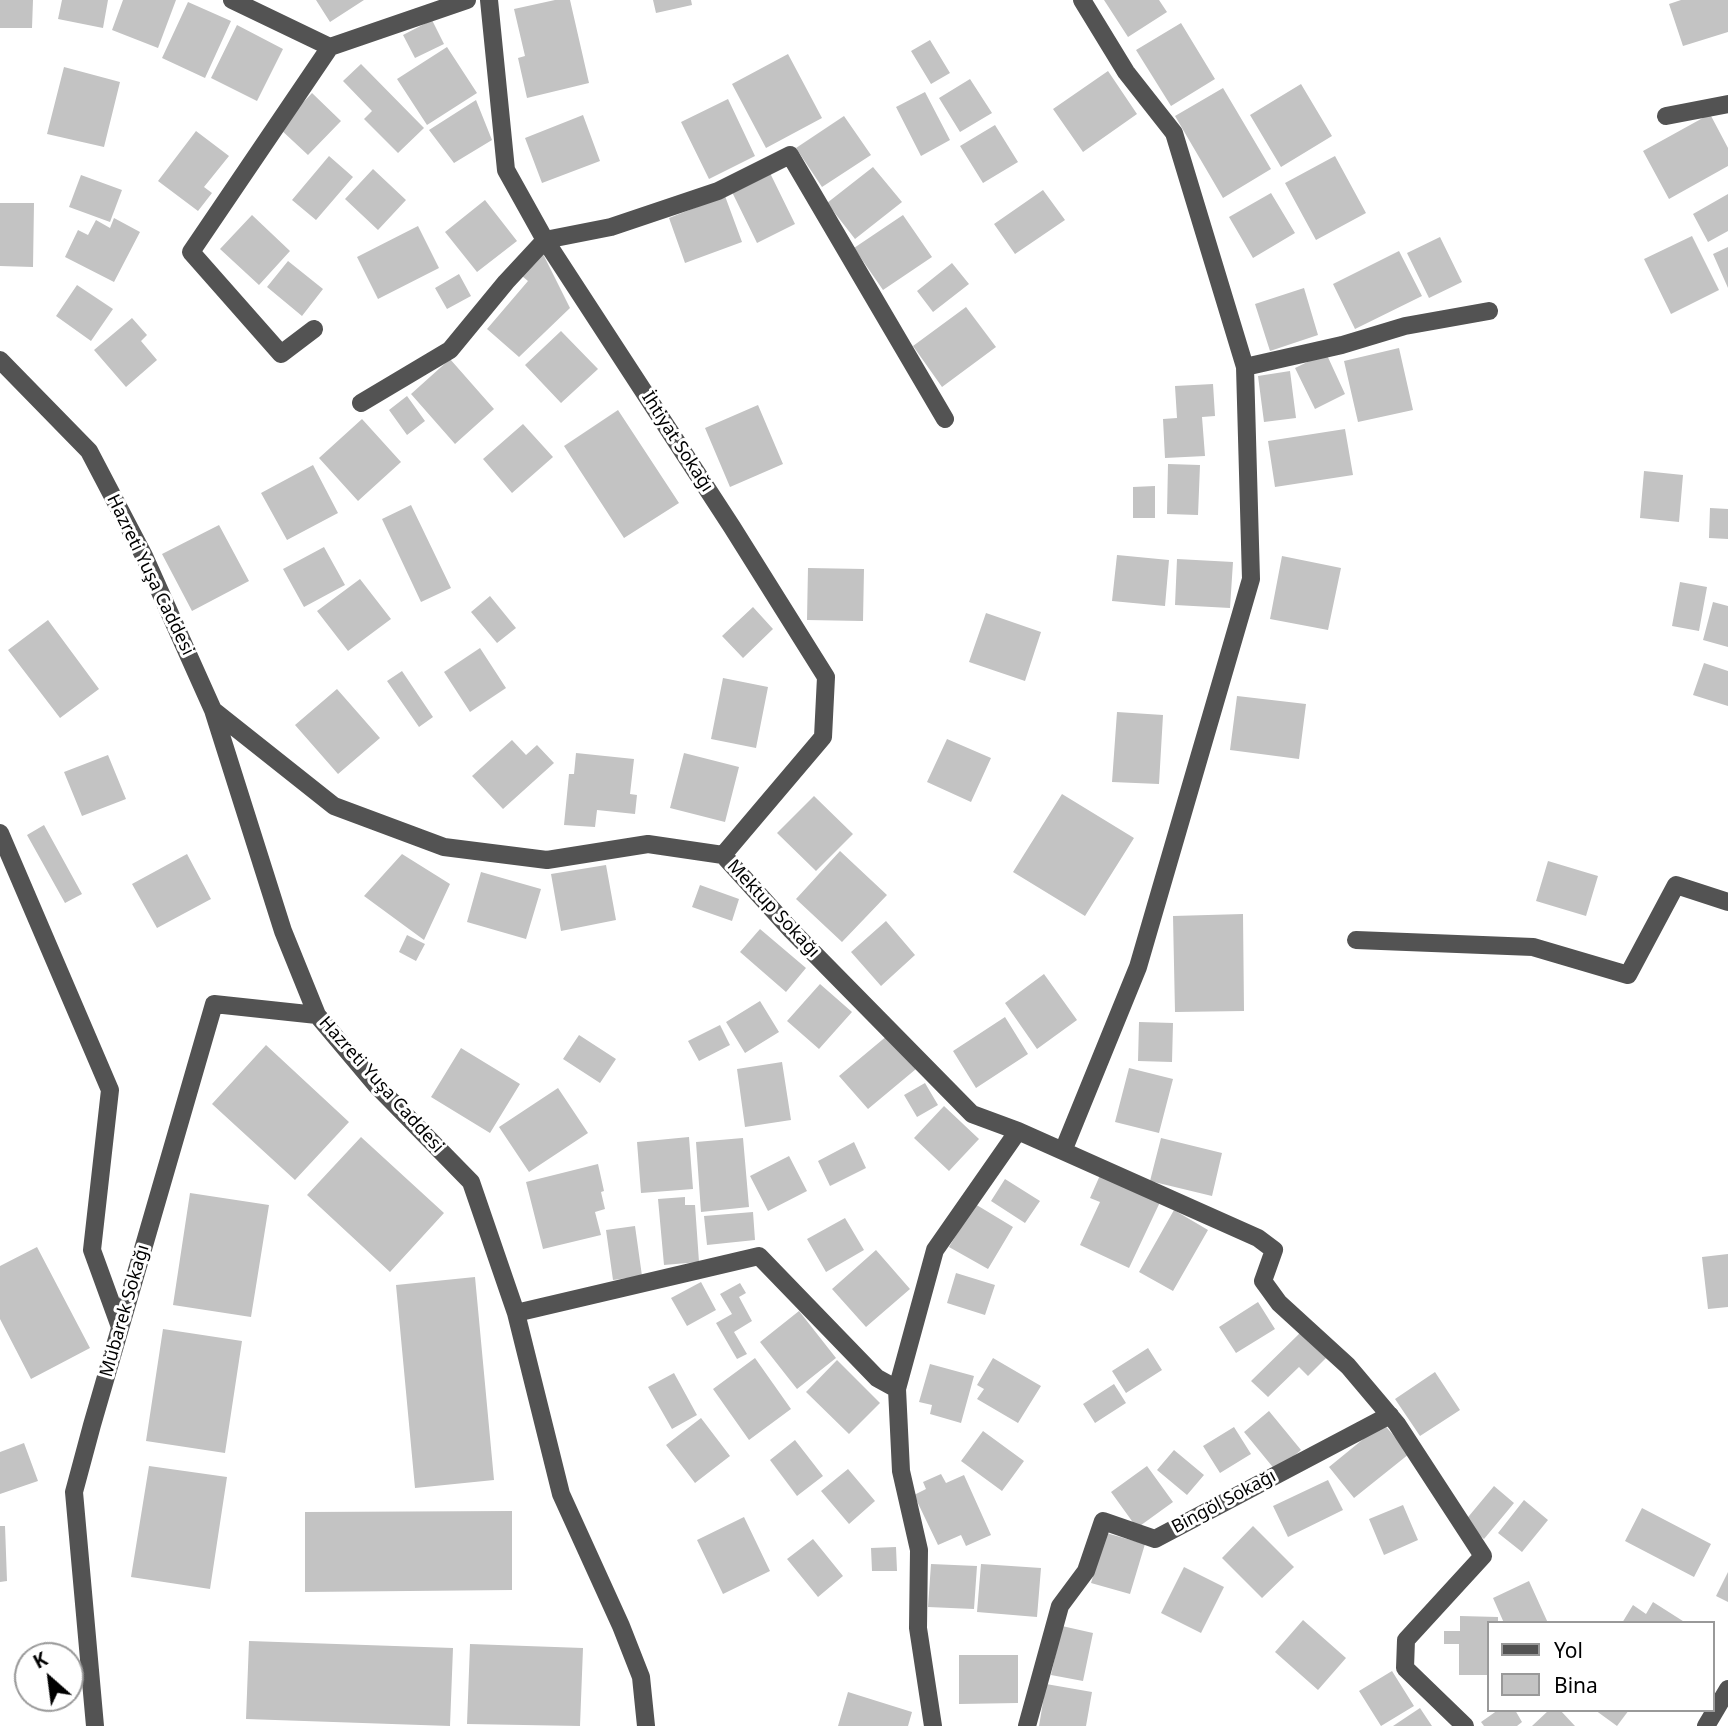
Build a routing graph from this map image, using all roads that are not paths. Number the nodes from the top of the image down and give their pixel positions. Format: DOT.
graph roads {
  1 [pos="232,0"];
  2 [pos="467,0"];
  3 [pos="489,0"];
  4 [pos="1082,0"];
  5 [pos="330,47"];
  6 [pos="1728,104"];
  7 [pos="1665,116"];
  8 [pos="545,240"];
  9 [pos="1489,311"];
  10 [pos="314,330"];
  11 [pos="0,360"];
  12 [pos="1245,367"];
  13 [pos="361,403"];
  14 [pos="945,419"];
  15 [pos="214,710"];
  16 [pos="0,832"];
  17 [pos="723,855"];
  18 [pos="1728,902"];
  19 [pos="1356,940"];
  20 [pos="317,1015"];
  21 [pos="1018,1130"];
  22 [pos="1063,1151"];
  23 [pos="516,1313"];
  24 [pos="120,1327"];
  25 [pos="897,1389"];
  26 [pos="1390,1415"];
  27 [pos="1728,1689"];
  28 [pos="95,1726"];
  29 [pos="646,1726"];
  30 [pos="933,1726"];
  31 [pos="1027,1726"];
  32 [pos="1465,1726"];
  33 [pos="1706,1726"];
  1 -- 5 [label="street"];
  2 -- 5 [label="street"];
  3 -- 8 [label="street, İhtiyat Sokağı"];
  4 -- 12 [label="street"];
  5 -- 10 [label="street"];
  6 -- 7 [label="street"];
  8 -- 13 [label="street"];
  8 -- 14 [label="street"];
  8 -- 17 [label="street, İhtiyat Sokağı"];
  9 -- 12 [label="street"];
  11 -- 15 [label="street, Hazreti Yuşa Caddesi"];
  12 -- 22 [label="street"];
  15 -- 17 [label="street, Mektup Sokağı"];
  15 -- 20 [label="street, Hazreti Yuşa Caddesi"];
  16 -- 24 [label="street"];
  17 -- 21 [label="street, Mektup Sokağı"];
  18 -- 19 [label="street"];
  20 -- 23 [label="street, Hazreti Yuşa Caddesi"];
  20 -- 24 [label="street, Mübarek Sokağı"];
  21 -- 22 [label="street, Mektup Sokağı"];
  21 -- 25 [label="street"];
  22 -- 26 [label="street, Mektup Sokağı"];
  23 -- 25 [label="street"];
  23 -- 29 [label="street, Hazreti Yuşa Caddesi"];
  24 -- 28 [label="street, Mübarek Sokağı"];
  25 -- 30 [label="street"];
  26 -- 31 [label="street, Bingöl Sokağı"];
  26 -- 32 [label="street"];
  27 -- 33 [label="street"];
}
